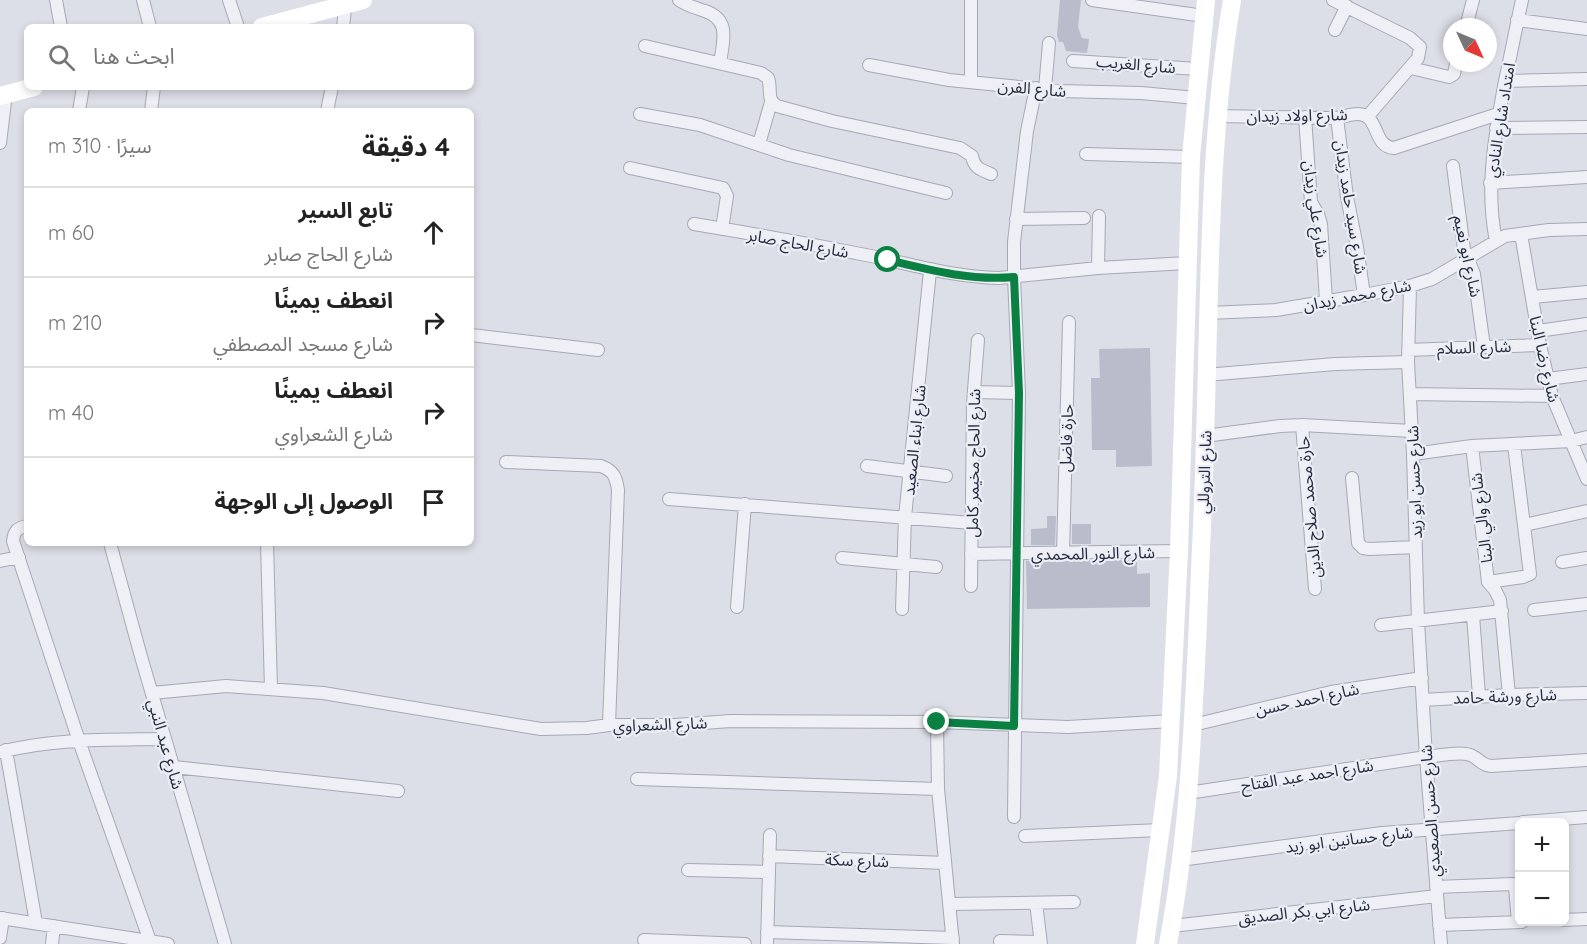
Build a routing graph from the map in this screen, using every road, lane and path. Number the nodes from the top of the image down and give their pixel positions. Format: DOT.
graph roads {
  1 [pos="56,0"];
  2 [pos="143,0"];
  3 [pos="229,0"];
  4 [pos="679,0"];
  5 [pos="971,0"];
  6 [pos="1092,0"];
  7 [pos="1232,0"];
  8 [pos="1333,0"];
  9 [pos="1473,0"];
  10 [pos="1522,0"];
  11 [pos="352,1"];
  12 [pos="1347,6"];
  13 [pos="1205,8"];
  14 [pos="1468,18"];
  15 [pos="1517,20"];
  16 [pos="60,24"];
  17 [pos="149,24"];
  18 [pos="236,24"];
  19 [pos="272,24"];
  20 [pos="344,24"];
  21 [pos="1587,28"];
  22 [pos="1335,30"];
  23 [pos="1049,43"];
  24 [pos="645,46"];
  25 [pos="1073,61"];
  26 [pos="720,63"];
  27 [pos="869,65"];
  28 [pos="1411,68"];
  29 [pos="1198,69"];
  30 [pos="1454,72"];
  31 [pos="1587,79"];
  32 [pos="1505,81"];
  33 [pos="971,82"];
  34 [pos="1041,89"];
  35 [pos="24,90"];
  36 [pos="83,90"];
  37 [pos="154,90"];
  38 [pos="331,90"];
  39 [pos="3,95"];
  40 [pos="1196,98"];
  41 [pos="771,102"];
  42 [pos="80,108"];
  43 [pos="151,108"];
  44 [pos="328,108"];
  45 [pos="640,114"];
  46 [pos="1498,114"];
  47 [pos="1217,116"];
  48 [pos="1305,117"];
  49 [pos="1367,117"];
  50 [pos="1337,118"];
  51 [pos="1587,127"];
  52 [pos="1496,128"];
  53 [pos="0,143"];
  54 [pos="759,144"];
  55 [pos="1086,154"];
  56 [pos="1191,157"];
  57 [pos="1453,166"];
  58 [pos="630,168"];
  59 [pos="991,174"];
  60 [pos="1587,177"];
  61 [pos="1490,183"];
  62 [pos="946,193"];
  63 [pos="1099,216"];
  64 [pos="1084,218"];
  65 [pos="1016,219"];
  66 [pos="694,224"];
  67 [pos="722,229"];
  68 [pos="1587,229"];
  69 [pos="1521,234"];
  70 [pos="1496,241"];
  71 [pos="1467,259"];
  72 [pos="1187,263"];
  73 [pos="1098,268"];
  74 [pos="930,271"];
  75 [pos="1014,277"];
  76 [pos="1410,286"];
  77 [pos="1587,292"];
  78 [pos="1364,296"];
  79 [pos="1532,297"];
  80 [pos="1326,300"];
  81 [pos="1208,313"];
  82 [pos="1069,322"];
  83 [pos="1587,324"];
  84 [pos="1538,331"];
  85 [pos="474,335"];
  86 [pos="978,340"];
  87 [pos="1540,345"];
  88 [pos="1484,347"];
  89 [pos="598,350"];
  90 [pos="1408,356"];
  91 [pos="1587,374"];
  92 [pos="1206,375"];
  93 [pos="1548,379"];
  94 [pos="974,392"];
  95 [pos="1019,393"];
  96 [pos="1410,394"];
  97 [pos="1552,396"];
  98 [pos="1302,425"];
  99 [pos="1412,431"];
  100 [pos="1205,436"];
  101 [pos="1587,437"];
  102 [pos="1571,441"];
  103 [pos="1514,445"];
  104 [pos="1472,446"];
  105 [pos="1413,454"];
  106 [pos="506,462"];
  107 [pos="867,466"];
  108 [pos="910,472"];
  109 [pos="946,476"];
  110 [pos="1352,478"];
  111 [pos="1587,479"];
  112 [pos="669,499"];
  113 [pos="745,504"];
  114 [pos="1587,511"];
  115 [pos="905,517"];
  116 [pos="972,523"];
  117 [pos="1525,525"];
  118 [pos="24,527"];
  119 [pos="111,546"];
  120 [pos="267,546"];
  121 [pos="1416,547"];
  122 [pos="1179,551"];
  123 [pos="1016,553"];
  124 [pos="971,554"];
  125 [pos="1063,554"];
  126 [pos="19,557"];
  127 [pos="842,558"];
  128 [pos="1587,558"];
  129 [pos="0,561"];
  130 [pos="1562,562"];
  131 [pos="903,563"];
  132 [pos="936,567"];
  133 [pos="1488,582"];
  134 [pos="971,586"];
  135 [pos="1315,589"];
  136 [pos="1587,604"];
  137 [pos="737,607"];
  138 [pos="902,609"];
  139 [pos="1534,610"];
  140 [pos="1502,611"];
  141 [pos="1473,615"];
  142 [pos="1418,621"];
  143 [pos="1381,625"];
  144 [pos="1422,678"];
  145 [pos="270,689"];
  146 [pos="152,693"];
  147 [pos="1587,693"];
  148 [pos="1509,695"];
  149 [pos="1479,696"];
  150 [pos="1423,700"];
  151 [pos="1172,721"];
  152 [pos="937,722"];
  153 [pos="609,725"];
  154 [pos="1193,725"];
  155 [pos="1014,726"];
  156 [pos="165,739"];
  157 [pos="79,741"];
  158 [pos="3,751"];
  159 [pos="1426,757"];
  160 [pos="1587,760"];
  161 [pos="174,767"];
  162 [pos="638,779"];
  163 [pos="939,789"];
  164 [pos="398,791"];
  165 [pos="1188,793"];
  166 [pos="1014,817"];
  167 [pos="1587,818"];
  168 [pos="1569,819"];
  169 [pos="1515,823"];
  170 [pos="1160,830"];
  171 [pos="1431,830"];
  172 [pos="770,835"];
  173 [pos="1025,836"];
  174 [pos="769,856"];
  175 [pos="1180,860"];
  176 [pos="945,863"];
  177 [pos="688,870"];
  178 [pos="769,872"];
  179 [pos="1515,887"];
  180 [pos="1436,892"];
  181 [pos="1074,902"];
  182 [pos="1036,903"];
  183 [pos="950,904"];
  184 [pos="2,918"];
  185 [pos="1587,919"];
  186 [pos="1569,920"];
  187 [pos="1515,922"];
  188 [pos="36,923"];
  189 [pos="1439,925"];
  190 [pos="54,926"];
  191 [pos="1172,926"];
  192 [pos="0,938"];
  193 [pos="767,938"];
  194 [pos="110,940"];
  195 [pos="644,940"];
  196 [pos="150,941"];
  197 [pos="953,941"];
  198 [pos="1000,941"];
  199 [pos="1040,943"];
  200 [pos="52,944"];
  201 [pos="168,944"];
  202 [pos="225,944"];
  203 [pos="744,944"];
  204 [pos="1145,944"];
  205 [pos="1168,944"];
  206 [pos="1441,944"];
  1 -- 16 [label="street"];
  2 -- 17 [label="street"];
  3 -- 18 [label="street"];
  4 -- 26 [label="street"];
  5 -- 33 [label="street"];
  6 -- 13 [label="street"];
  7 -- 47 [label="street, شارع التروللي"];
  8 -- 12 [label="street"];
  9 -- 14 [label="street"];
  10 -- 15 [label="street, امتداد شارع النادي"];
  11 -- 19 [label="street"];
  11 -- 20 [label="street"];
  12 -- 22 [label="street"];
  12 -- 28 [label="street"];
  13 -- 29 [label="street, شارع التروللي"];
  15 -- 21 [label="street"];
  15 -- 32 [label="street, امتداد شارع النادي"];
  23 -- 34 [label="street"];
  24 -- 26 [label="street"];
  25 -- 29 [label="street, شارع الغريب"];
  26 -- 41 [label="street"];
  27 -- 33 [label="street, شارع الفرن"];
  28 -- 30 [label="street"];
  28 -- 49 [label="street"];
  29 -- 40 [label="street, شارع التروللي"];
  31 -- 32 [label="street"];
  32 -- 46 [label="street, امتداد شارع النادي"];
  33 -- 34 [label="street, شارع الفرن"];
  34 -- 40 [label="street, شارع الفرن"];
  34 -- 65 [label="street"];
  35 -- 39 [label="street"];
  36 -- 42 [label="street"];
  37 -- 43 [label="street"];
  38 -- 44 [label="street"];
  39 -- 53 [label="street"];
  40 -- 56 [label="street, شارع التروللي"];
  41 -- 54 [label="street"];
  41 -- 59 [label="street"];
  45 -- 54 [label="street"];
  46 -- 49 [label="street, شارع اولاد زيدان"];
  46 -- 52 [label="street, امتداد شارع النادي"];
  47 -- 48 [label="street, شارع اولاد زيدان"];
  47 -- 81 [label="street, شارع التروللي"];
  48 -- 50 [label="street, شارع اولاد زيدان"];
  48 -- 80 [label="street, شارع علي زيدان"];
  49 -- 50 [label="street, شارع اولاد زيدان"];
  50 -- 78 [label="street, شارع سيد حامد زيدان"];
  51 -- 52 [label="street"];
  52 -- 61 [label="street, امتداد شارع النادي"];
  54 -- 62 [label="street"];
  55 -- 56 [label="street"];
  56 -- 72 [label="street, شارع التروللي"];
  57 -- 71 [label="street, شارع ابو نعيم"];
  58 -- 67 [label="street"];
  60 -- 61 [label="street"];
  61 -- 70 [label="street, امتداد شارع النادي"];
  63 -- 73 [label="street"];
  64 -- 65 [label="street"];
  65 -- 75 [label="street"];
  66 -- 67 [label="street, شارع الحاج صابر"];
  67 -- 74 [label="street, شارع الحاج صابر"];
  68 -- 69 [label="street, شارع محمد زيدان"];
  69 -- 70 [label="street, شارع محمد زيدان"];
  69 -- 79 [label="street, شارع رضا البنا"];
  70 -- 71 [label="street, شارع محمد زيدان"];
  71 -- 76 [label="street, شارع محمد زيدان"];
  71 -- 88 [label="street, شارع ابو نعيم"];
  72 -- 73 [label="street, شارع الحاج صابر"];
  72 -- 122 [label="street, شارع التروللي"];
  73 -- 75 [label="street, شارع الحاج صابر"];
  74 -- 75 [label="street, شارع الحاج صابر"];
  74 -- 108 [label="street, شارع ابناء الصعيد"];
  75 -- 95 [label="street"];
  76 -- 78 [label="street, شارع محمد زيدان"];
  76 -- 90 [label="street, شارع حسن ابو زيد"];
  77 -- 79 [label="street"];
  78 -- 80 [label="street, شارع محمد زيدان"];
  79 -- 84 [label="street, شارع رضا البنا"];
  80 -- 81 [label="street, شارع محمد زيدان"];
  81 -- 92 [label="street, شارع التروللي"];
  82 -- 125 [label="street, حارة فاضل"];
  83 -- 84 [label="street"];
  84 -- 87 [label="street, شارع رضا البنا"];
  85 -- 89 [label="street"];
  86 -- 94 [label="street, شارع الحاج مخيمر كامل"];
  87 -- 88 [label="street, شارع السلام"];
  87 -- 93 [label="street, شارع رضا البنا"];
  88 -- 90 [label="street, شارع السلام"];
  90 -- 92 [label="street, شارع السلام"];
  90 -- 96 [label="street, شارع حسن ابو زيد"];
  91 -- 93 [label="street"];
  92 -- 100 [label="street, شارع التروللي"];
  93 -- 97 [label="street, شارع رضا البنا"];
  94 -- 95 [label="street"];
  94 -- 116 [label="street, شارع الحاج مخيمر كامل"];
  95 -- 123 [label="street"];
  96 -- 97 [label="street"];
  96 -- 99 [label="street, شارع حسن ابو زيد"];
  97 -- 102 [label="street, شارع رضا البنا"];
  98 -- 99 [label="street"];
  98 -- 100 [label="street"];
  98 -- 135 [label="street, حارة محمد صلاح الدين"];
  99 -- 105 [label="street, شارع حسن ابو زيد"];
  100 -- 154 [label="street, شارع التروللي"];
  101 -- 102 [label="street"];
  102 -- 103 [label="street"];
  102 -- 111 [label="street, شارع رضا البنا"];
  103 -- 104 [label="street"];
  103 -- 117 [label="street"];
  104 -- 105 [label="street"];
  104 -- 133 [label="street, شارع والي البنا"];
  105 -- 121 [label="street, شارع حسن ابو زيد"];
  106 -- 153 [label="street"];
  107 -- 108 [label="street"];
  108 -- 109 [label="street"];
  108 -- 115 [label="street, شارع ابناء الصعيد"];
  110 -- 121 [label="street"];
  112 -- 113 [label="street"];
  113 -- 115 [label="street"];
  113 -- 137 [label="street"];
  114 -- 117 [label="street"];
  115 -- 116 [label="street"];
  115 -- 131 [label="street, شارع ابناء الصعيد"];
  116 -- 124 [label="street, شارع الحاج مخيمر كامل"];
  117 -- 133 [label="street"];
  118 -- 126 [label="street"];
  119 -- 146 [label="street, شارع عبد النبي"];
  120 -- 145 [label="street"];
  121 -- 142 [label="street, شارع حسن ابو زيد"];
  122 -- 125 [label="street, شارع النور المحمدي"];
  122 -- 151 [label="street, شارع التروللي"];
  123 -- 124 [label="street, شارع النور المحمدي"];
  123 -- 125 [label="street, شارع النور المحمدي"];
  123 -- 155 [label="street"];
  124 -- 134 [label="street, شارع الحاج مخيمر كامل"];
  126 -- 129 [label="street"];
  126 -- 157 [label="street"];
  127 -- 131 [label="street"];
  128 -- 130 [label="street"];
  131 -- 132 [label="street"];
  131 -- 138 [label="street, شارع ابناء الصعيد"];
  133 -- 140 [label="street, شارع والي البنا"];
  136 -- 139 [label="street"];
  140 -- 141 [label="street"];
  140 -- 148 [label="street, شارع والي البنا"];
  141 -- 142 [label="street"];
  141 -- 149 [label="street"];
  142 -- 143 [label="street"];
  142 -- 144 [label="street, شارع حسن ابو زيد"];
  144 -- 150 [label="street, شارع حسن الصعيدي"];
  144 -- 154 [label="street, شارع احمد حسن"];
  145 -- 146 [label="street, شارع الشعراوي"];
  145 -- 153 [label="street, شارع الشعراوي"];
  146 -- 156 [label="street, شارع عبد النبي"];
  147 -- 148 [label="street, شارع ورشة حامد"];
  148 -- 149 [label="street, شارع ورشة حامد"];
  149 -- 150 [label="street, شارع ورشة حامد"];
  150 -- 159 [label="street, شارع حسن الصعيدي"];
  151 -- 155 [label="street, شارع الشعراوي"];
  151 -- 170 [label="street, شارع التروللي"];
  152 -- 153 [label="street, شارع الشعراوي"];
  152 -- 155 [label="street, شارع الشعراوي"];
  152 -- 163 [label="street"];
  154 -- 165 [label="street, شارع التروللي"];
  155 -- 166 [label="street"];
  156 -- 157 [label="street"];
  156 -- 161 [label="street, شارع عبد النبي"];
  157 -- 158 [label="street"];
  157 -- 196 [label="street"];
  158 -- 188 [label="street"];
  159 -- 160 [label="street, شارع احمد عبد الفتاح"];
  159 -- 165 [label="street, شارع احمد عبد الفتاح"];
  159 -- 171 [label="street, شارع حسن الصعيدي"];
  161 -- 164 [label="street"];
  161 -- 202 [label="street, شارع عبد النبي"];
  162 -- 163 [label="street"];
  163 -- 176 [label="street"];
  165 -- 175 [label="street, شارع التروللي"];
  167 -- 168 [label="street, شارع حسانين ابو زيد"];
  169 -- 171 [label="street, شارع حسانين ابو زيد"];
  170 -- 173 [label="street"];
  170 -- 204 [label="street, شارع التروللي"];
  171 -- 175 [label="street, شارع حسانين ابو زيد"];
  171 -- 180 [label="street, شارع حسن الصعيدي"];
  172 -- 174 [label="street"];
  174 -- 176 [label="street, شارع سكة"];
  174 -- 178 [label="street"];
  175 -- 191 [label="street, شارع التروللي"];
  176 -- 183 [label="street"];
  177 -- 178 [label="street"];
  178 -- 193 [label="street"];
  179 -- 180 [label="street, شارع ابي بكر الصديق"];
  180 -- 189 [label="street, شارع حسن الصعيدي"];
  180 -- 191 [label="street, شارع ابي بكر الصديق"];
  181 -- 182 [label="street"];
  182 -- 183 [label="street"];
  182 -- 199 [label="street"];
  183 -- 197 [label="street"];
  184 -- 188 [label="street"];
  184 -- 192 [label="street"];
  185 -- 186 [label="street"];
  187 -- 189 [label="street"];
  188 -- 190 [label="street"];
  189 -- 206 [label="street, شارع حسن الصعيدي"];
  190 -- 194 [label="street"];
  190 -- 200 [label="street"];
  191 -- 205 [label="street, شارع التروللي"];
  193 -- 197 [label="street"];
  194 -- 196 [label="street"];
  195 -- 203 [label="street"];
  196 -- 201 [label="street"];
  198 -- 199 [label="street"];
}
